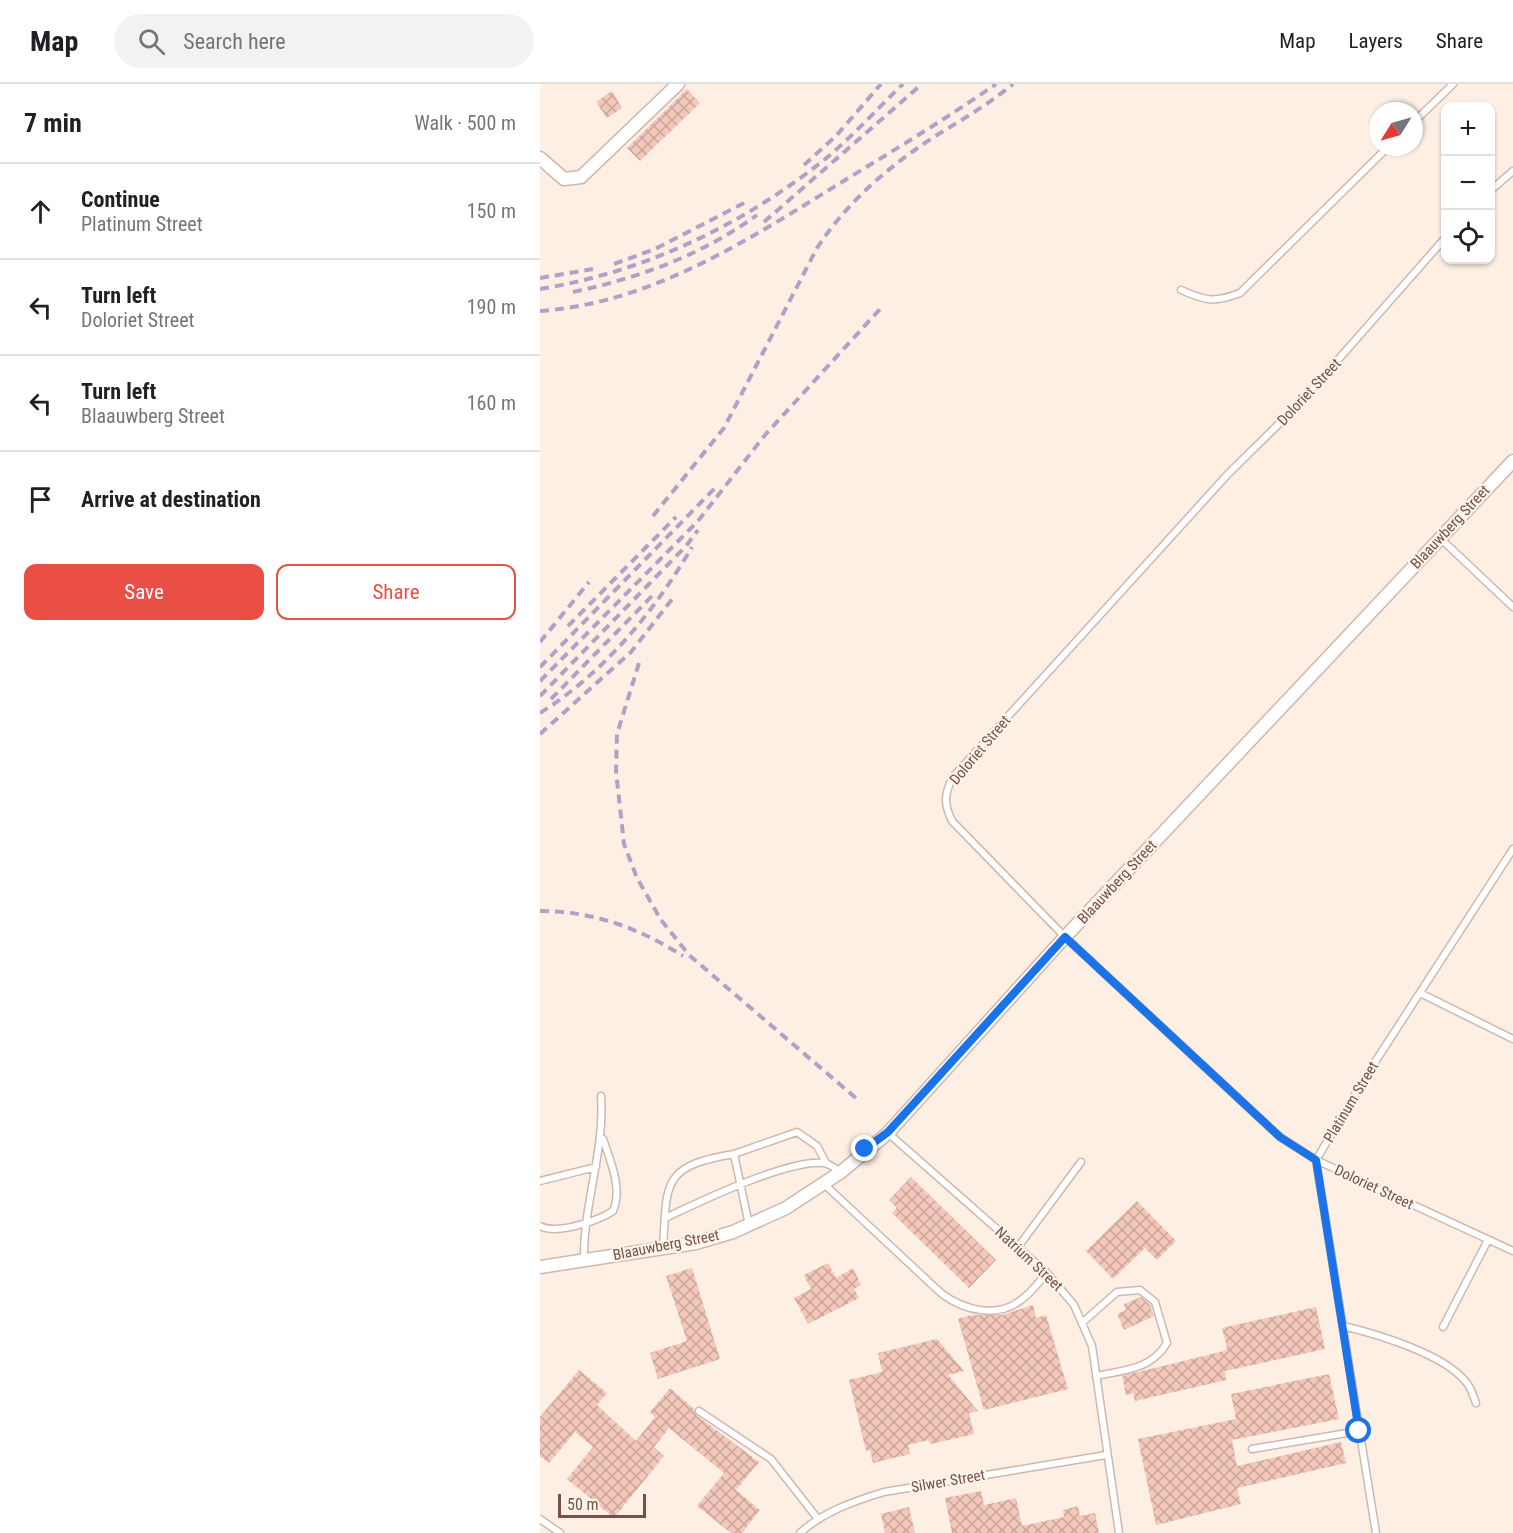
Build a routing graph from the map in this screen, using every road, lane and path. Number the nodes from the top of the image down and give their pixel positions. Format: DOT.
graph roads {
  1 [pos="678,84"];
  2 [pos="1453,84"];
  3 [pos="1423,113"];
  4 [pos="1379,156"];
  5 [pos="540,158"];
  6 [pos="1513,171"];
  7 [pos="1495,188"];
  8 [pos="1441,243"];
  9 [pos="1181,290"];
  10 [pos="1513,461"];
  11 [pos="1440,538"];
  12 [pos="1513,607"];
  13 [pos="1513,849"];
  14 [pos="1065,937"];
  15 [pos="1420,993"];
  16 [pos="1513,1039"];
  17 [pos="601,1096"];
  18 [pos="888,1132"];
  19 [pos="602,1136"];
  20 [pos="734,1154"];
  21 [pos="1316,1160"];
  22 [pos="1081,1162"];
  23 [pos="826,1163"];
  24 [pos="596,1167"];
  25 [pos="841,1172"];
  26 [pos="540,1182"];
  27 [pos="741,1184"];
  28 [pos="824,1184"];
  29 [pos="665,1218"];
  30 [pos="586,1223"];
  31 [pos="750,1225"];
  32 [pos="540,1226"];
  33 [pos="1488,1240"];
  34 [pos="663,1248"];
  35 [pos="1018,1248"];
  36 [pos="1513,1251"];
  37 [pos="585,1260"];
  38 [pos="540,1267"];
  39 [pos="1047,1273"];
  40 [pos="1083,1322"];
  41 [pos="1342,1326"];
  42 [pos="1443,1327"];
  43 [pos="1096,1376"];
  44 [pos="1476,1403"];
  45 [pos="699,1411"];
  46 [pos="1359,1431"];
  47 [pos="1252,1449"];
  48 [pos="1106,1455"];
  49 [pos="540,1519"];
  50 [pos="818,1519"];
  51 [pos="560,1533"];
  52 [pos="800,1533"];
  53 [pos="1119,1533"];
  54 [pos="1376,1533"];
  1 -- 5 [label="street"];
  2 -- 3 [label="lane"];
  4 -- 9 [label="lane"];
  6 -- 7 [label="lane"];
  8 -- 14 [label="lane, Doloriet Street"];
  10 -- 11 [label="street, Blaauwberg Street"];
  11 -- 12 [label="lane"];
  11 -- 14 [label="street, Blaauwberg Street"];
  13 -- 15 [label="lane, Platinum Street"];
  14 -- 18 [label="street, Blaauwberg Street"];
  14 -- 21 [label="lane, Doloriet Street"];
  15 -- 16 [label="lane"];
  15 -- 21 [label="lane, Platinum Street"];
  17 -- 19 [label="lane"];
  18 -- 25 [label="street, Blaauwberg Street"];
  18 -- 35 [label="lane, Natrium Street"];
  19 -- 24 [label="lane"];
  19 -- 30 [label="lane"];
  20 -- 23 [label="lane"];
  20 -- 27 [label="lane"];
  20 -- 29 [label="lane"];
  21 -- 33 [label="lane, Doloriet Street"];
  21 -- 41 [label="lane, Platinum Street"];
  22 -- 35 [label="lane"];
  23 -- 25 [label="lane"];
  23 -- 27 [label="lane"];
  24 -- 26 [label="lane"];
  24 -- 30 [label="lane"];
  25 -- 28 [label="street, Blaauwberg Street"];
  27 -- 29 [label="lane"];
  27 -- 31 [label="lane"];
  28 -- 31 [label="street, Blaauwberg Street"];
  28 -- 39 [label="lane"];
  29 -- 34 [label="lane"];
  30 -- 32 [label="lane"];
  30 -- 37 [label="lane"];
  31 -- 34 [label="street, Blaauwberg Street"];
  33 -- 36 [label="lane, Doloriet Street"];
  33 -- 42 [label="lane"];
  34 -- 37 [label="street, Blaauwberg Street"];
  35 -- 39 [label="lane, Natrium Street"];
  37 -- 38 [label="street, Blaauwberg Street"];
  39 -- 40 [label="lane, Natrium Street"];
  40 -- 43 [label="lane, Natrium Street"];
  40 -- 43 [label="lane"];
  41 -- 44 [label="lane"];
  41 -- 46 [label="lane, Platinum Street"];
  43 -- 48 [label="lane, Natrium Street"];
  45 -- 50 [label="lane"];
  46 -- 47 [label="lane"];
  46 -- 54 [label="lane, Platinum Street"];
  48 -- 50 [label="lane, Silwer Street"];
  48 -- 53 [label="lane, Natrium Street"];
  49 -- 51 [label="lane"];
  50 -- 52 [label="lane, Silwer Street"];
}
